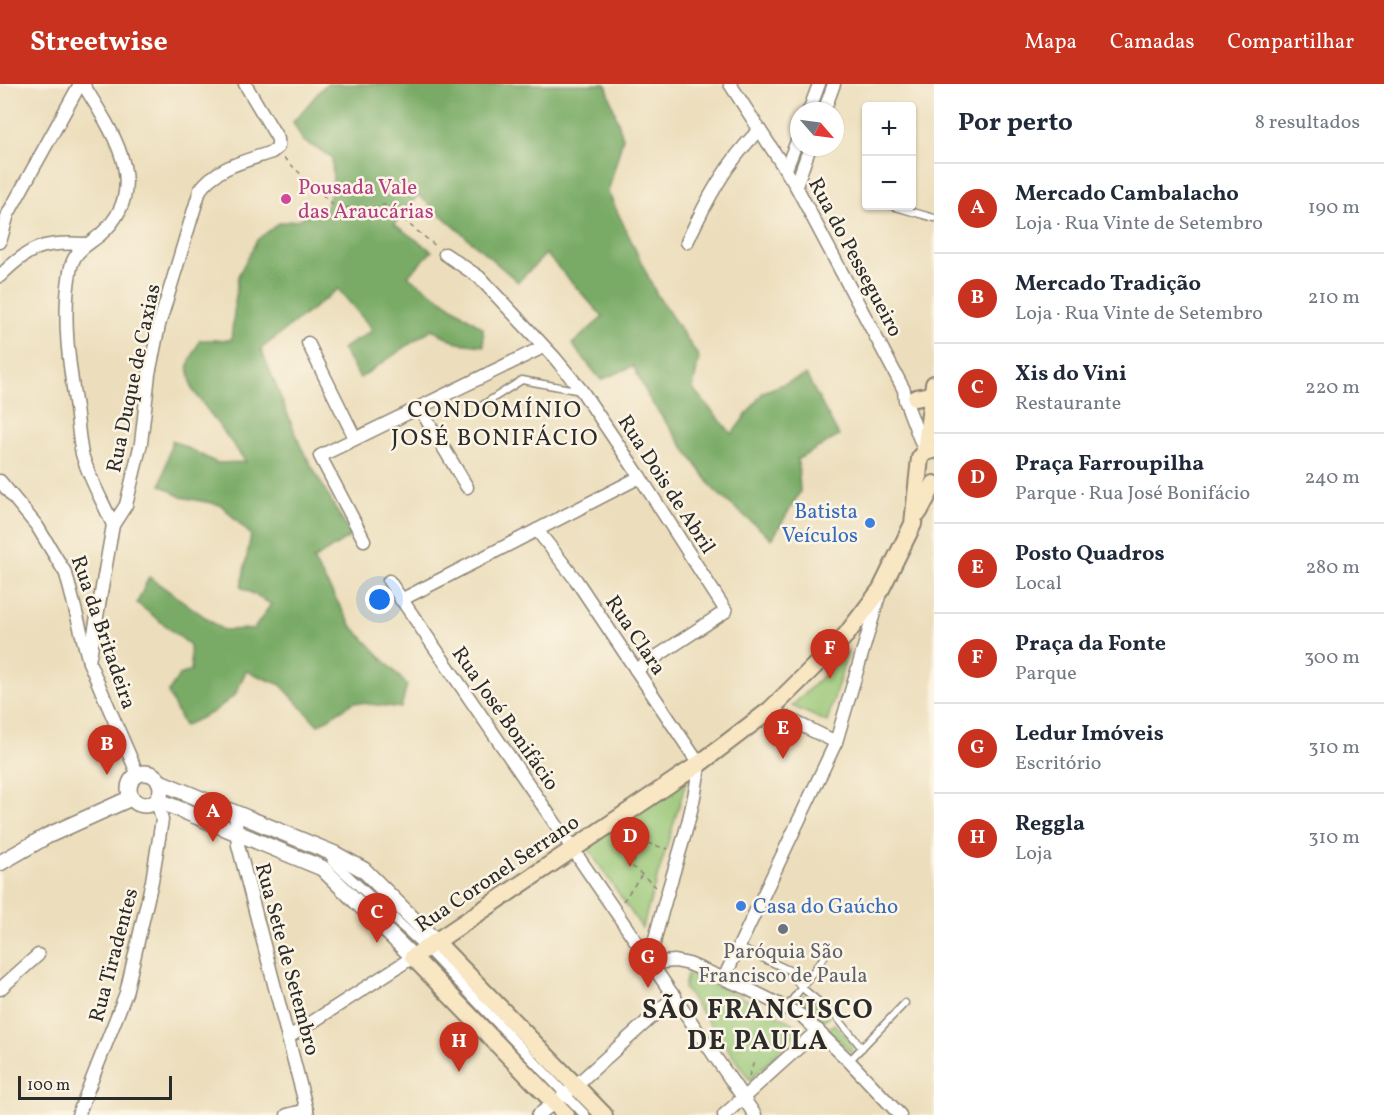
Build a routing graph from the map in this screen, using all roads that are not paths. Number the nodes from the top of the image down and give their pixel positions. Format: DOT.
graph roads {
  1 [pos="82,84"];
  2 [pos="245,84"];
  3 [pos="730,84"];
  4 [pos="818,85"];
  5 [pos="832,88"];
  6 [pos="812,102"];
  7 [pos="759,130"];
  8 [pos="791,156"];
  9 [pos="807,156"];
  10 [pos="786,169"];
  11 [pos="796,186"];
  12 [pos="906,210"];
  13 [pos="934,218"];
  14 [pos="0,242"];
  15 [pos="687,242"];
  16 [pos="85,244"];
  17 [pos="445,254"];
  18 [pos="0,276"];
  19 [pos="308,343"];
  20 [pos="543,346"];
  21 [pos="933,388"];
  22 [pos="582,391"];
  23 [pos="910,394"];
  24 [pos="481,406"];
  25 [pos="419,407"];
  26 [pos="932,428"];
  27 [pos="354,438"];
  28 [pos="930,451"];
  29 [pos="640,477"];
  30 [pos="929,478"];
  31 [pos="0,481"];
  32 [pos="467,487"];
  33 [pos="113,525"];
  34 [pos="537,530"];
  35 [pos="364,540"];
  36 [pos="389,580"];
  37 [pos="881,589"];
  38 [pos="401,600"];
  39 [pos="89,662"];
  40 [pos="636,669"];
  41 [pos="770,710"];
  42 [pos="836,742"];
  43 [pos="699,764"];
  44 [pos="138,775"];
  45 [pos="160,782"];
  46 [pos="130,793"];
  47 [pos="157,800"];
  48 [pos="235,812"];
  49 [pos="236,831"];
  50 [pos="0,849"];
  51 [pos="573,849"];
  52 [pos="22,850"];
  53 [pos="329,861"];
  54 [pos="0,863"];
  55 [pos="740,948"];
  56 [pos="425,949"];
  57 [pos="38,954"];
  58 [pos="824,957"];
  59 [pos="650,963"];
  60 [pos="443,968"];
  61 [pos="724,978"];
  62 [pos="801,987"];
  63 [pos="0,989"];
  64 [pos="675,996"];
  65 [pos="905,1003"];
  66 [pos="787,1007"];
  67 [pos="477,1021"];
  68 [pos="818,1030"];
  69 [pos="289,1037"];
  70 [pos="458,1038"];
  71 [pos="862,1047"];
  72 [pos="849,1061"];
  73 [pos="543,1072"];
  74 [pos="565,1094"];
  75 [pos="743,1097"];
  76 [pos="581,1112"];
  77 [pos="307,1113"];
  78 [pos="78,1115"];
  79 [pos="287,1115"];
  80 [pos="538,1115"];
  81 [pos="604,1115"];
  82 [pos="724,1115"];
  83 [pos="755,1115"];
  84 [pos="900,1115"];
  1 -- 14 [label="street"];
  1 -- 16 [label="street"];
  2 -- 33 [label="street, Rua Duque de Caxias"];
  3 -- 7 [label="street, Rua do Pessegueiro"];
  4 -- 5 [label="street"];
  4 -- 6 [label="street"];
  7 -- 10 [label="street, Rua do Pessegueiro"];
  7 -- 15 [label="street"];
  8 -- 10 [label="street"];
  9 -- 11 [label="street"];
  10 -- 11 [label="street, Rua do Pessegueiro"];
  11 -- 23 [label="street, Rua do Pessegueiro"];
  12 -- 13 [label="lane"];
  16 -- 18 [label="street"];
  16 -- 33 [label="street"];
  17 -- 20 [label="street, Rua Dois de Abril"];
  19 -- 27 [label="street"];
  20 -- 22 [label="street, Rua Dois de Abril"];
  20 -- 25 [label="street"];
  21 -- 23 [label="main road"];
  21 -- 26 [label="main road, Rua Coronel Serrano"];
  22 -- 24 [label="lane"];
  22 -- 29 [label="street, Rua Dois de Abril"];
  23 -- 26 [label="street, Rua do Pessegueiro"];
  23 -- 28 [label="street, Rua do Pessegueiro"];
  25 -- 27 [label="street"];
  25 -- 32 [label="street"];
  26 -- 28 [label="main road, Rua Coronel Serrano"];
  27 -- 35 [label="street"];
  28 -- 30 [label="main road, Rua Coronel Serrano"];
  29 -- 34 [label="street"];
  29 -- 40 [label="street, Rua Dois de Abril"];
  30 -- 37 [label="main road, Rua Coronel Serrano"];
  31 -- 39 [label="street, Rua da Britadeira"];
  33 -- 39 [label="street, Rua Duque de Caxias"];
  34 -- 38 [label="street"];
  34 -- 40 [label="street, Rua Clara"];
  36 -- 38 [label="street, Rua José Bonifácio"];
  37 -- 41 [label="main road, Rua Coronel Serrano"];
  37 -- 42 [label="street"];
  38 -- 51 [label="street, Rua José Bonifácio"];
  39 -- 44 [label="street, Rua da Britadeira"];
  40 -- 43 [label="street, Rua Clara"];
  41 -- 42 [label="street"];
  41 -- 43 [label="main road, Rua Coronel Serrano"];
  42 -- 55 [label="street"];
  43 -- 51 [label="main road, Rua Coronel Serrano"];
  43 -- 59 [label="street"];
  44 -- 45 [label="street"];
  44 -- 46 [label="street"];
  45 -- 47 [label="street"];
  45 -- 48 [label="street"];
  46 -- 47 [label="street"];
  46 -- 52 [label="street"];
  47 -- 49 [label="street"];
  47 -- 78 [label="street, Rua Tiradentes"];
  48 -- 49 [label="street, Rua Sete de Setembro"];
  48 -- 53 [label="street"];
  49 -- 53 [label="street"];
  49 -- 69 [label="street, Rua Sete de Setembro"];
  50 -- 52 [label="street"];
  51 -- 56 [label="main road, Rua Coronel Serrano"];
  51 -- 59 [label="street, Rua José Bonifácio"];
  52 -- 54 [label="street"];
  53 -- 56 [label="street"];
  53 -- 56 [label="street"];
  55 -- 61 [label="street"];
  55 -- 62 [label="lane"];
  56 -- 60 [label="main road"];
  56 -- 60 [label="main road"];
  56 -- 69 [label="street, Rua Coronel Serrano"];
  57 -- 63 [label="street"];
  58 -- 62 [label="lane"];
  59 -- 61 [label="street"];
  59 -- 64 [label="street, Rua José Bonifácio"];
  60 -- 67 [label="main road"];
  60 -- 73 [label="main road"];
  61 -- 66 [label="street"];
  62 -- 66 [label="lane"];
  62 -- 71 [label="lane"];
  64 -- 74 [label="street"];
  64 -- 75 [label="street, Rua José Bonifácio"];
  65 -- 71 [label="lane"];
  66 -- 68 [label="street"];
  67 -- 70 [label="lane"];
  67 -- 73 [label="main road"];
  68 -- 72 [label="street"];
  68 -- 75 [label="street"];
  69 -- 77 [label="street, Rua Sete de Setembro"];
  71 -- 72 [label="lane"];
  72 -- 84 [label="street"];
  73 -- 74 [label="main road"];
  73 -- 74 [label="main road"];
  74 -- 76 [label="main road"];
  74 -- 76 [label="main road"];
  74 -- 80 [label="street"];
  75 -- 82 [label="street"];
  75 -- 83 [label="street, Rua José Bonifácio"];
  76 -- 81 [label="main road"];
  77 -- 79 [label="street"];
}
